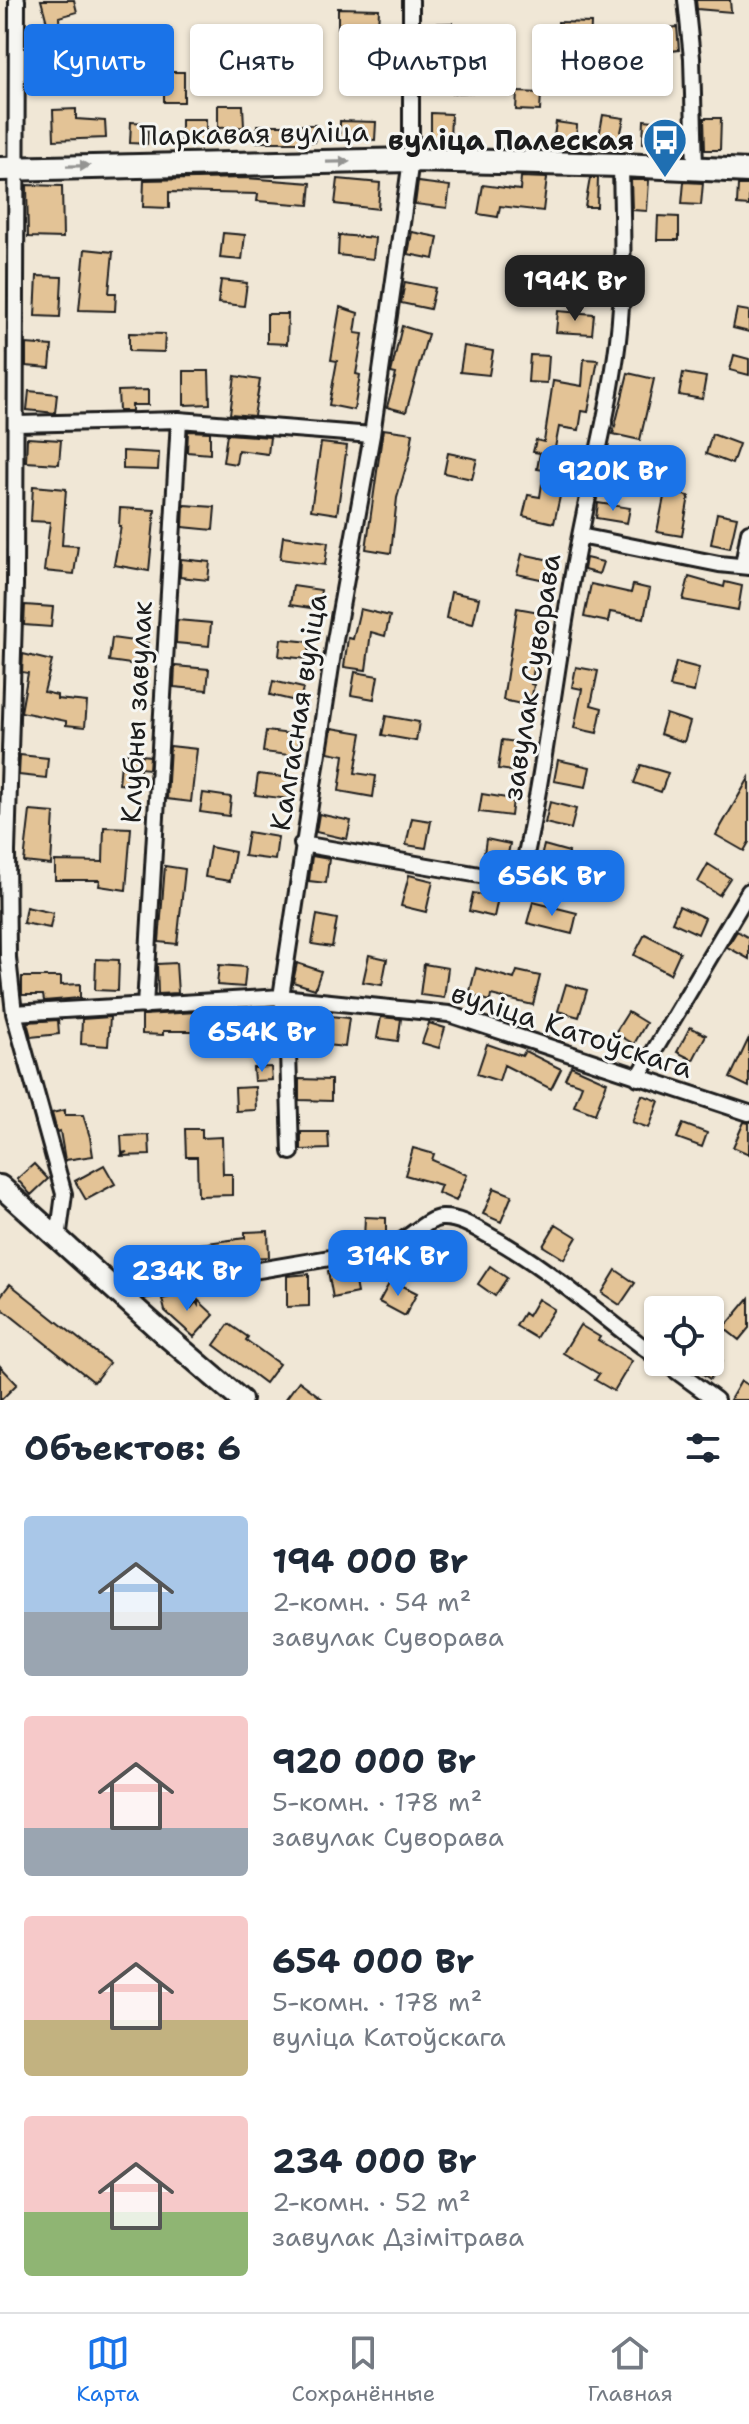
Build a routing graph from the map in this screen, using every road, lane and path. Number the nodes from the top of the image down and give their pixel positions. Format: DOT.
graph roads {
  1 [pos="17,0"];
  2 [pos="411,0"];
  3 [pos="686,0"];
  4 [pos="411,160"];
  5 [pos="621,165"];
  6 [pos="8,168"];
  7 [pos="695,168"];
  8 [pos="749,171"];
  9 [pos="179,420"];
  10 [pos="17,424"];
  11 [pos="372,435"];
  12 [pos="749,532"];
  13 [pos="580,536"];
  14 [pos="746,566"];
  15 [pos="5,749"];
  16 [pos="302,844"];
  17 [pos="749,891"];
  18 [pos="281,997"];
  19 [pos="145,1006"];
  20 [pos="14,1013"];
  21 [pos="638,1078"];
  22 [pos="749,1113"];
  23 [pos="291,1152"];
  24 [pos="0,1186"];
  25 [pos="58,1239"];
  26 [pos="118,1294"];
  27 [pos="644,1347"];
  28 [pos="683,1376"];
  29 [pos="241,1400"];
  30 [pos="716,1400"];
  1 -- 6 [label="street"];
  2 -- 4 [label="street, Калгасная вуліца"];
  3 -- 7 [label="street"];
  4 -- 5 [label="main road, Паркавая вуліца"];
  6 -- 4 [label="main road, Паркавая вуліца, one-way"];
  4 -- 11 [label="street, Калгасная вуліца"];
  5 -- 7 [label="main road, Паркавая вуліца"];
  5 -- 13 [label="street, завулак Суворава"];
  6 -- 10 [label="street"];
  7 -- 8 [label="main road, Паркавая вуліца"];
  9 -- 10 [label="street"];
  9 -- 11 [label="street"];
  9 -- 19 [label="street, Клубны завулак"];
  10 -- 15 [label="street"];
  11 -- 16 [label="street, Калгасная вуліца"];
  12 -- 14 [label="street"];
  13 -- 14 [label="street"];
  13 -- 16 [label="street, завулак Суворава"];
  15 -- 20 [label="street"];
  16 -- 18 [label="street, Калгасная вуліца"];
  17 -- 21 [label="street"];
  18 -- 19 [label="street, вуліца Катоўскага"];
  18 -- 21 [label="street, вуліца Катоўскага"];
  18 -- 23 [label="street"];
  19 -- 20 [label="street, вуліца Катоўскага"];
  20 -- 25 [label="street"];
  21 -- 22 [label="street, вуліца Катоўскага"];
  24 -- 25 [label="main road"];
  25 -- 26 [label="main road"];
  26 -- 27 [label="street"];
  26 -- 29 [label="main road"];
  28 -- 30 [label="street"];
}
